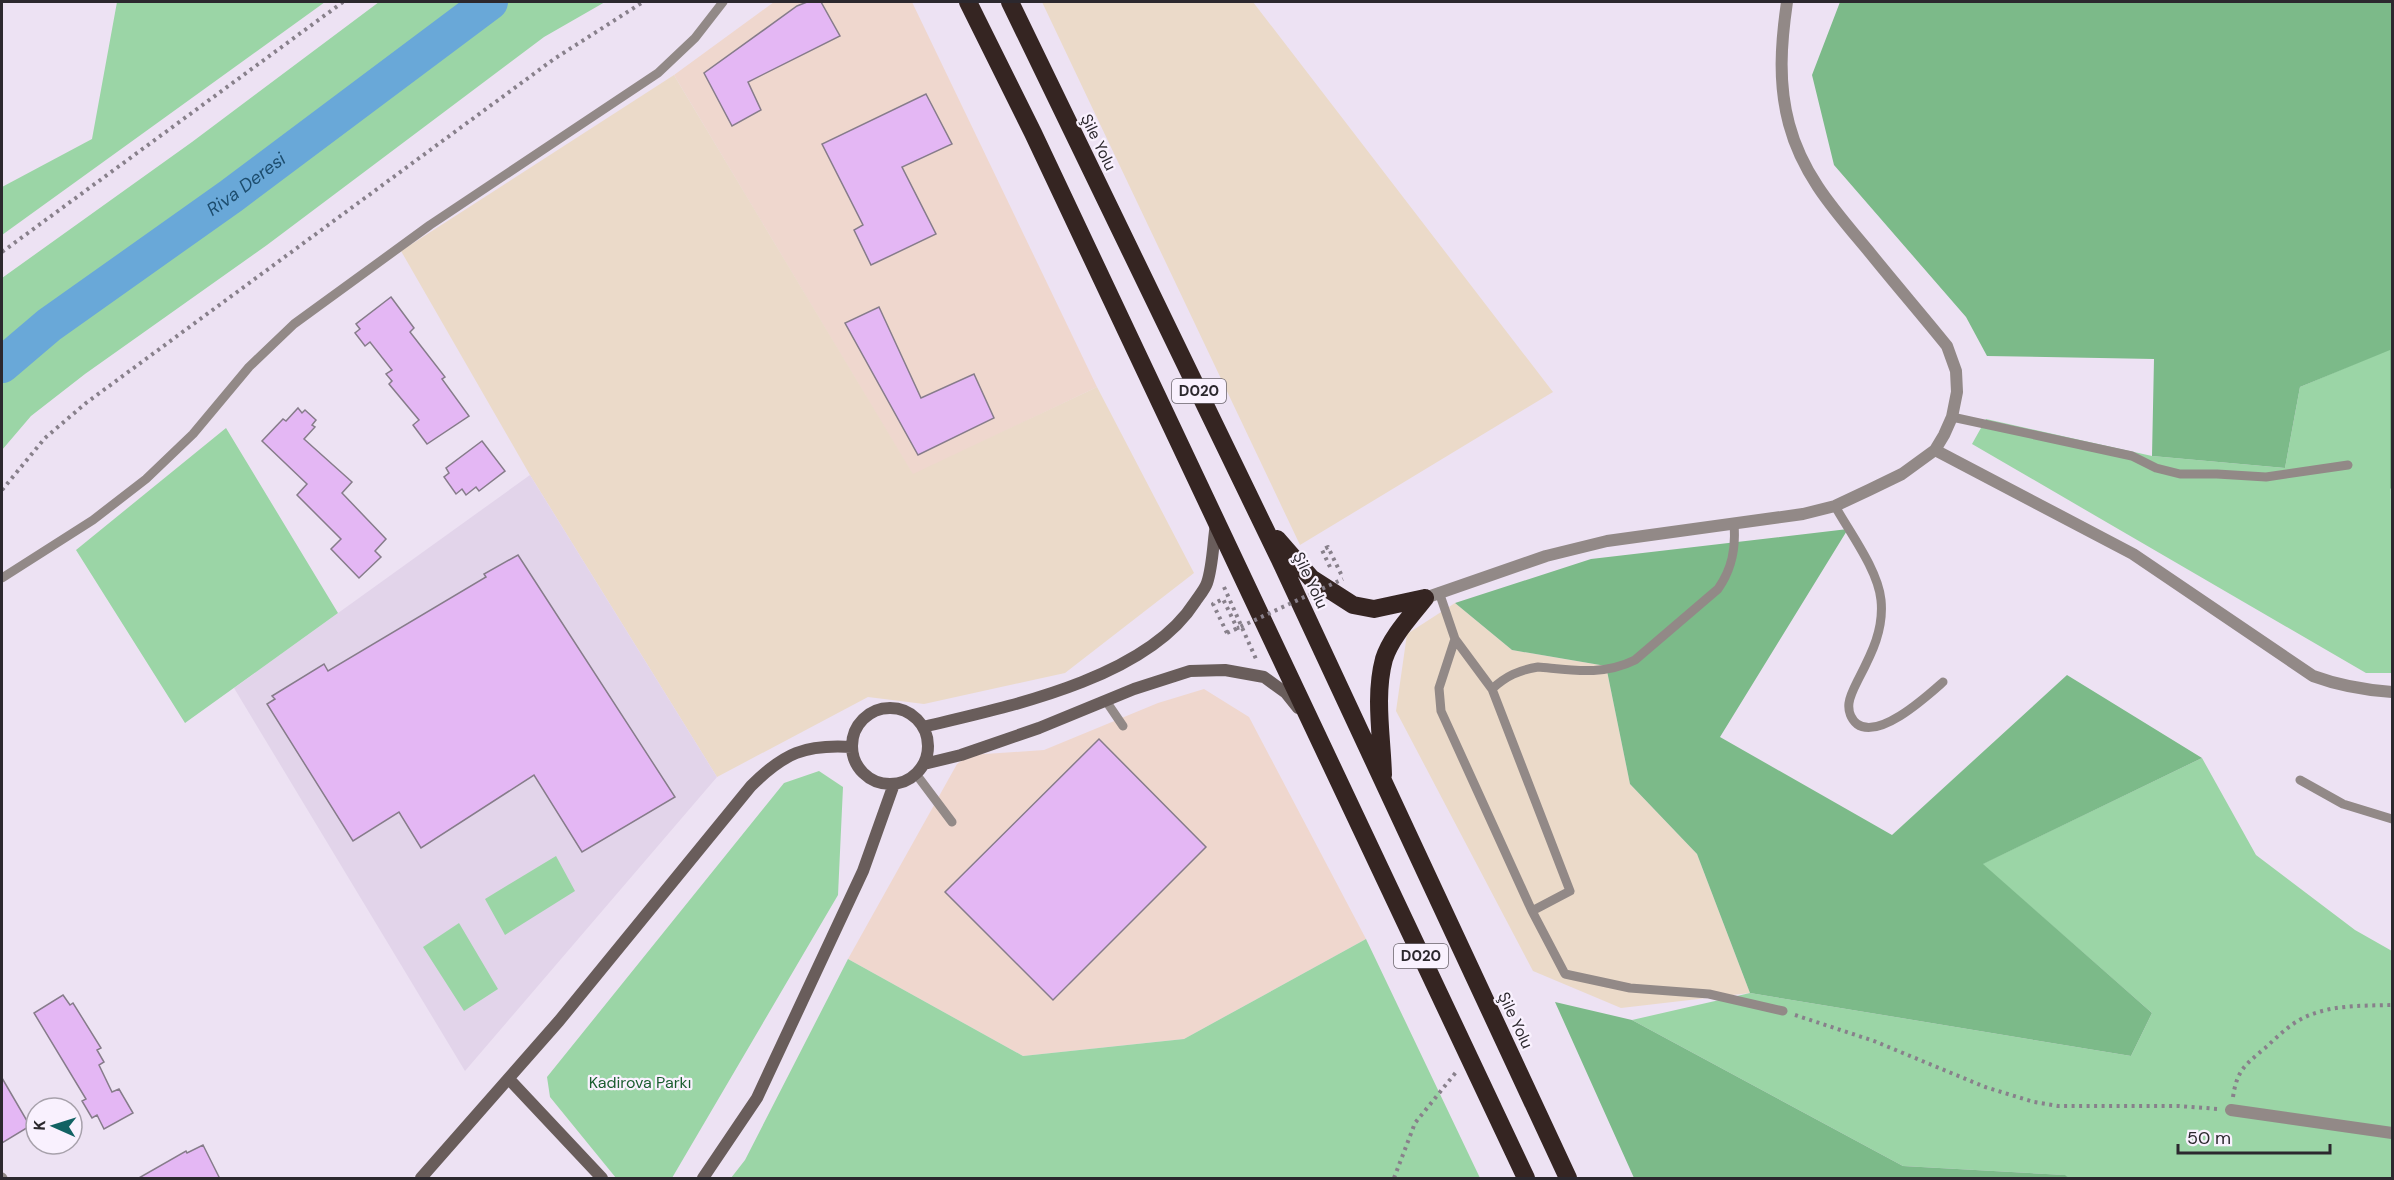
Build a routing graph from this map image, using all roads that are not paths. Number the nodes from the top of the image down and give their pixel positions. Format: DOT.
graph roads {
  1 [pos="723,2"];
  2 [pos="968,2"];
  3 [pos="1010,2"];
  4 [pos="1787,2"];
  5 [pos="1952,417"];
  6 [pos="1935,450"];
  7 [pos="2348,465"];
  8 [pos="1835,506"];
  9 [pos="1261,520"];
  10 [pos="1216,523"];
  11 [pos="1734,525"];
  12 [pos="2,578"];
  13 [pos="1432,595"];
  14 [pos="1455,639"];
  15 [pos="1943,682"];
  16 [pos="1492,689"];
  17 [pos="2392,692"];
  18 [pos="1106,701"];
  19 [pos="1123,726"];
  20 [pos="923,727"];
  21 [pos="1317,734"];
  22 [pos="852,747"];
  23 [pos="920,769"];
  24 [pos="2300,780"];
  25 [pos="1384,783"];
  26 [pos="894,784"];
  27 [pos="2392,819"];
  28 [pos="952,822"];
  29 [pos="1532,911"];
  30 [pos="1783,1011"];
  31 [pos="509,1079"];
  32 [pos="2231,1110"];
  33 [pos="2392,1133"];
  34 [pos="421,1179"];
  35 [pos="602,1179"];
  36 [pos="703,1179"];
  37 [pos="1526,1179"];
  38 [pos="1568,1179"];
  1 -- 12 [label="lane"];
  2 -- 10 [label="highway, D020"];
  3 -- 9 [label="highway, Şile Yolu / D020"];
  4 -- 5 [label="street"];
  5 -- 6 [label="street"];
  5 -- 7 [label="lane"];
  6 -- 8 [label="street"];
  6 -- 17 [label="street"];
  8 -- 11 [label="street"];
  8 -- 15 [label="lane"];
  9 -- 13 [label="highway"];
  9 -- 25 [label="highway, Şile Yolu / D020"];
  10 -- 20 [label="street"];
  10 -- 21 [label="highway, D020"];
  11 -- 13 [label="street"];
  11 -- 16 [label="lane"];
  13 -- 14 [label="lane"];
  13 -- 25 [label="highway"];
  14 -- 16 [label="lane"];
  14 -- 29 [label="lane"];
  16 -- 29 [label="lane"];
  18 -- 19 [label="lane"];
  18 -- 21 [label="street"];
  18 -- 23 [label="street"];
  20 -- 22 [label="street"];
  20 -- 23 [label="street"];
  21 -- 37 [label="highway, D020"];
  22 -- 26 [label="street"];
  22 -- 31 [label="street"];
  23 -- 26 [label="street"];
  23 -- 28 [label="lane"];
  24 -- 27 [label="lane"];
  25 -- 38 [label="highway, Şile Yolu / D020"];
  26 -- 36 [label="street"];
  29 -- 30 [label="lane"];
  31 -- 34 [label="street"];
  31 -- 35 [label="street"];
  32 -- 33 [label="street"];
}
